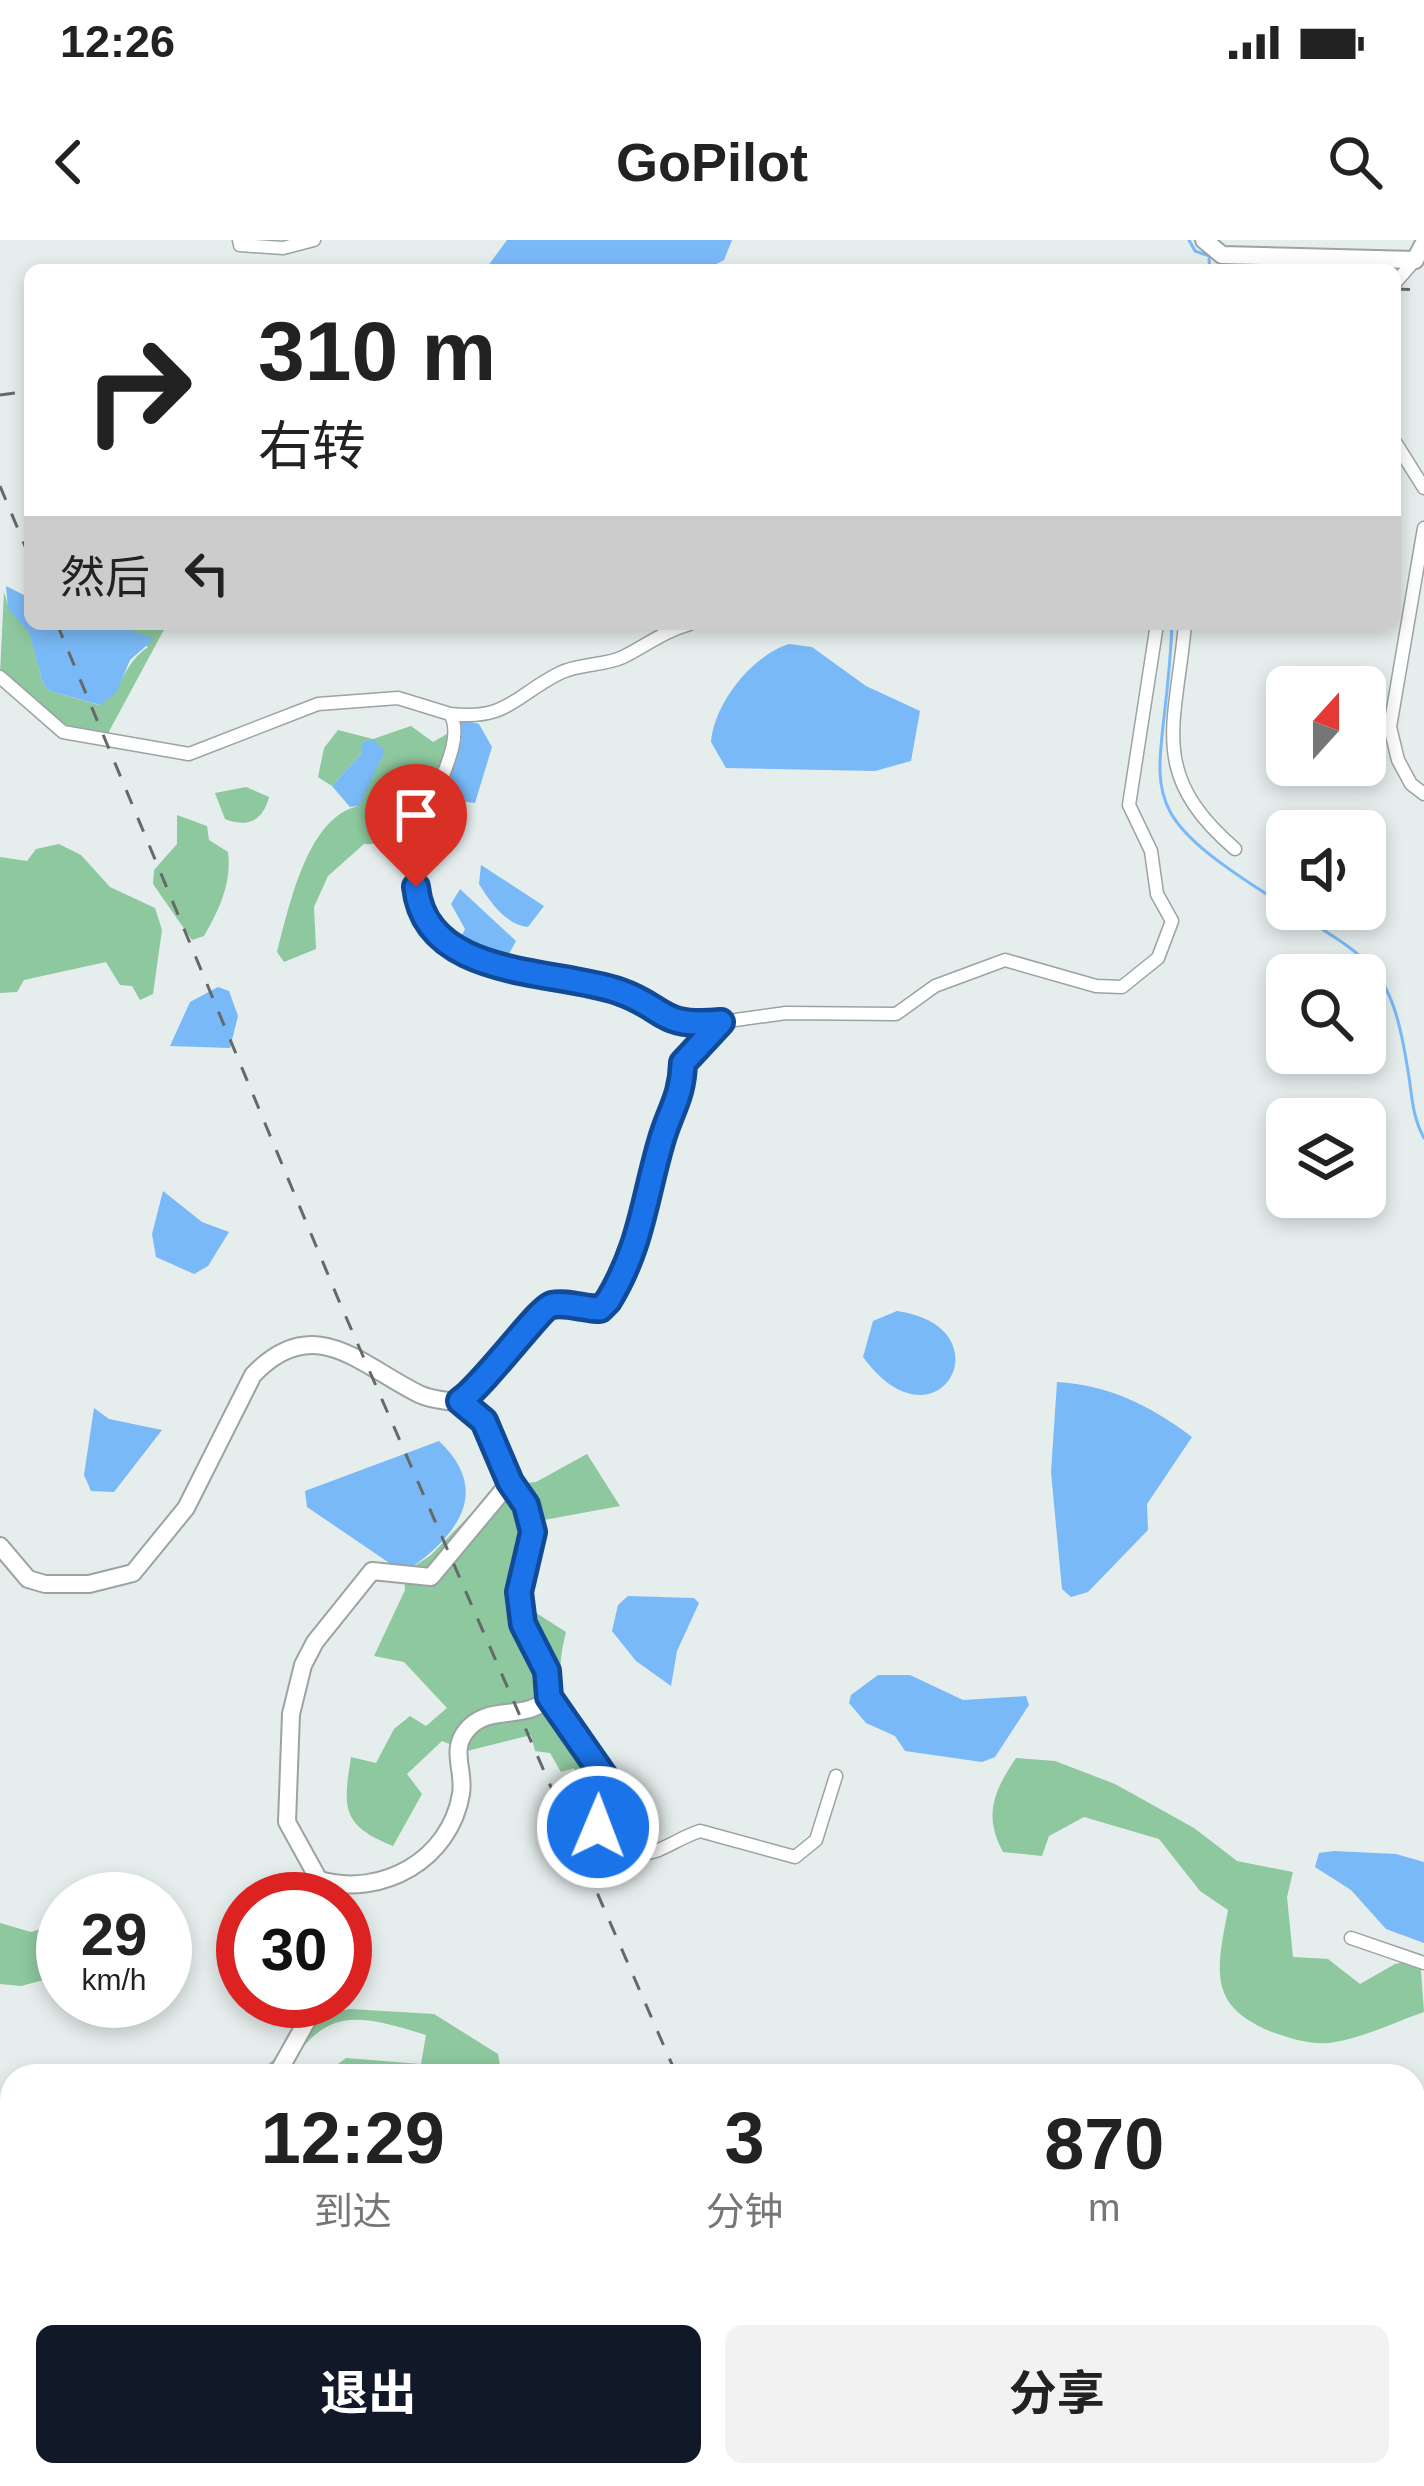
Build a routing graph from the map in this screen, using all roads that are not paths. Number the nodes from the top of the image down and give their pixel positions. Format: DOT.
graph roads {
  1 [pos="239,240"];
  2 [pos="314,240"];
  3 [pos="1204,240"];
  4 [pos="1424,242"];
  5 [pos="1414,260"];
  6 [pos="1401,276"];
  7 [pos="1401,452"];
  8 [pos="1424,488"];
  9 [pos="1424,528"];
  10 [pos="668,630"];
  11 [pos="1156,630"];
  12 [pos="1184,630"];
  13 [pos="0,677"];
  14 [pos="450,714"];
  15 [pos="1424,794"];
  16 [pos="1235,849"];
  17 [pos="721,1022"];
  18 [pos="460,1401"];
  19 [pos="510,1482"];
  20 [pos="0,1546"];
  21 [pos="549,1697"];
  22 [pos="836,1775"];
  23 [pos="311,1872"];
  24 [pos="372,1879"];
  25 [pos="1351,1937"];
  26 [pos="1424,1963"];
  27 [pos="303,2028"];
  28 [pos="282,2064"];
  1 -- 2 [label="street"];
  3 -- 5 [label="street"];
  4 -- 5 [label="street"];
  5 -- 6 [label="street"];
  7 -- 8 [label="street"];
  9 -- 15 [label="street"];
  10 -- 14 [label="street"];
  11 -- 17 [label="street"];
  12 -- 16 [label="street"];
  13 -- 14 [label="street"];
  14 -- 17 [label="street"];
  17 -- 18 [label="street"];
  18 -- 19 [label="street"];
  18 -- 20 [label="street"];
  19 -- 21 [label="street"];
  19 -- 23 [label="street"];
  21 -- 22 [label="street"];
  21 -- 24 [label="street"];
  25 -- 26 [label="street"];
  27 -- 28 [label="street"];
}
